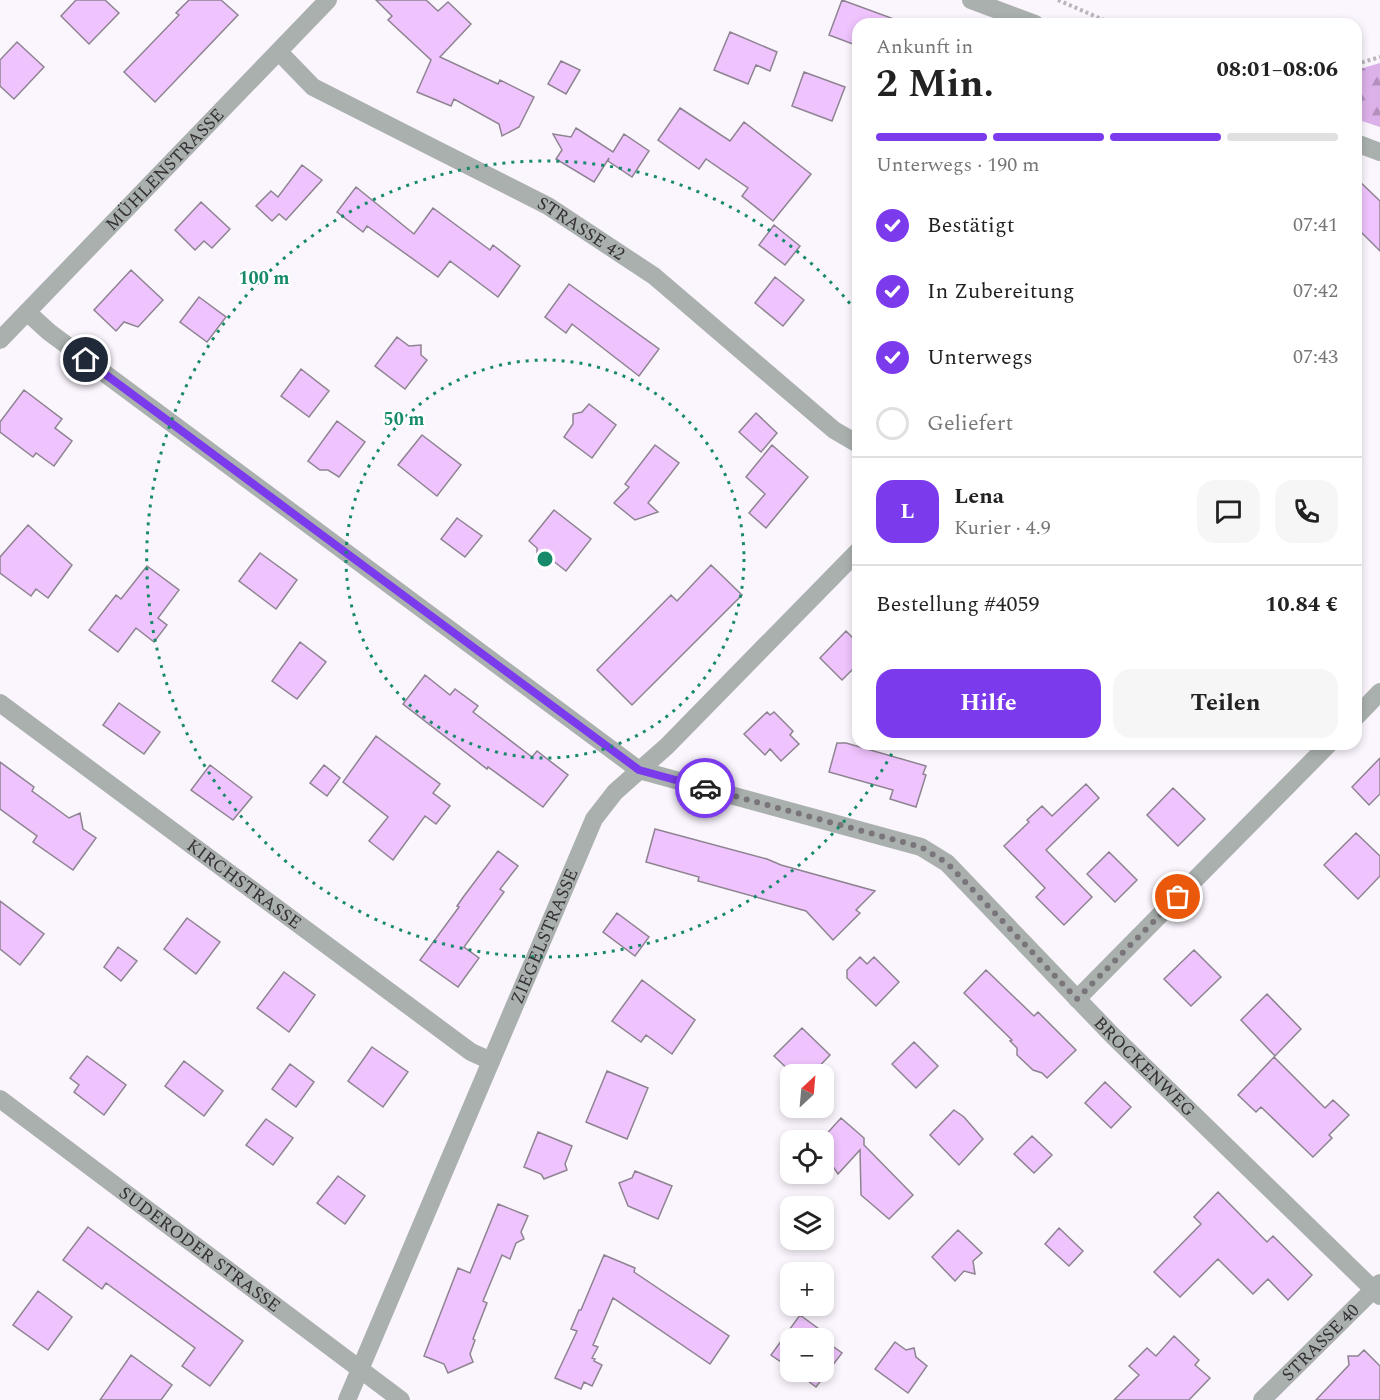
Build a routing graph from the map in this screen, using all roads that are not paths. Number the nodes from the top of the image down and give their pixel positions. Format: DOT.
graph roads {
  1 [pos="328,0"];
  2 [pos="971,0"];
  3 [pos="1019,18"];
  4 [pos="279,52"];
  5 [pos="1362,145"];
  6 [pos="1380,152"];
  7 [pos="27,312"];
  8 [pos="0,340"];
  9 [pos="852,440"];
  10 [pos="852,557"];
  11 [pos="1380,692"];
  12 [pos="0,703"];
  13 [pos="1362,711"];
  14 [pos="1323,750"];
  15 [pos="639,770"];
  16 [pos="1077,999"];
  17 [pos="491,1061"];
  18 [pos="0,1099"];
  19 [pos="1378,1290"];
  20 [pos="360,1369"];
  21 [pos="347,1400"];
  22 [pos="401,1400"];
  23 [pos="1262,1400"];
  1 -- 4 [label="street, MÜHLENSTRASSE"];
  2 -- 3 [label="street"];
  4 -- 7 [label="street, MÜHLENSTRASSE"];
  4 -- 9 [label="street, STRASSE 42"];
  5 -- 6 [label="street"];
  7 -- 8 [label="street, MÜHLENSTRASSE"];
  7 -- 15 [label="street, BROCKENWEG"];
  10 -- 15 [label="street, ZIEGELSTRASSE"];
  11 -- 13 [label="street"];
  12 -- 17 [label="street, KIRCHSTRASSE"];
  14 -- 16 [label="street"];
  15 -- 16 [label="street, BROCKENWEG"];
  15 -- 17 [label="street, ZIEGELSTRASSE"];
  16 -- 19 [label="street, BROCKENWEG"];
  17 -- 20 [label="street, ZIEGELSTRASSE"];
  18 -- 20 [label="street, SUDERODER STRASSE"];
  19 -- 23 [label="street, STRASSE 40"];
  20 -- 21 [label="street, ZIEGELSTRASSE"];
  20 -- 22 [label="street, SUDERODER STRASSE"];
}
